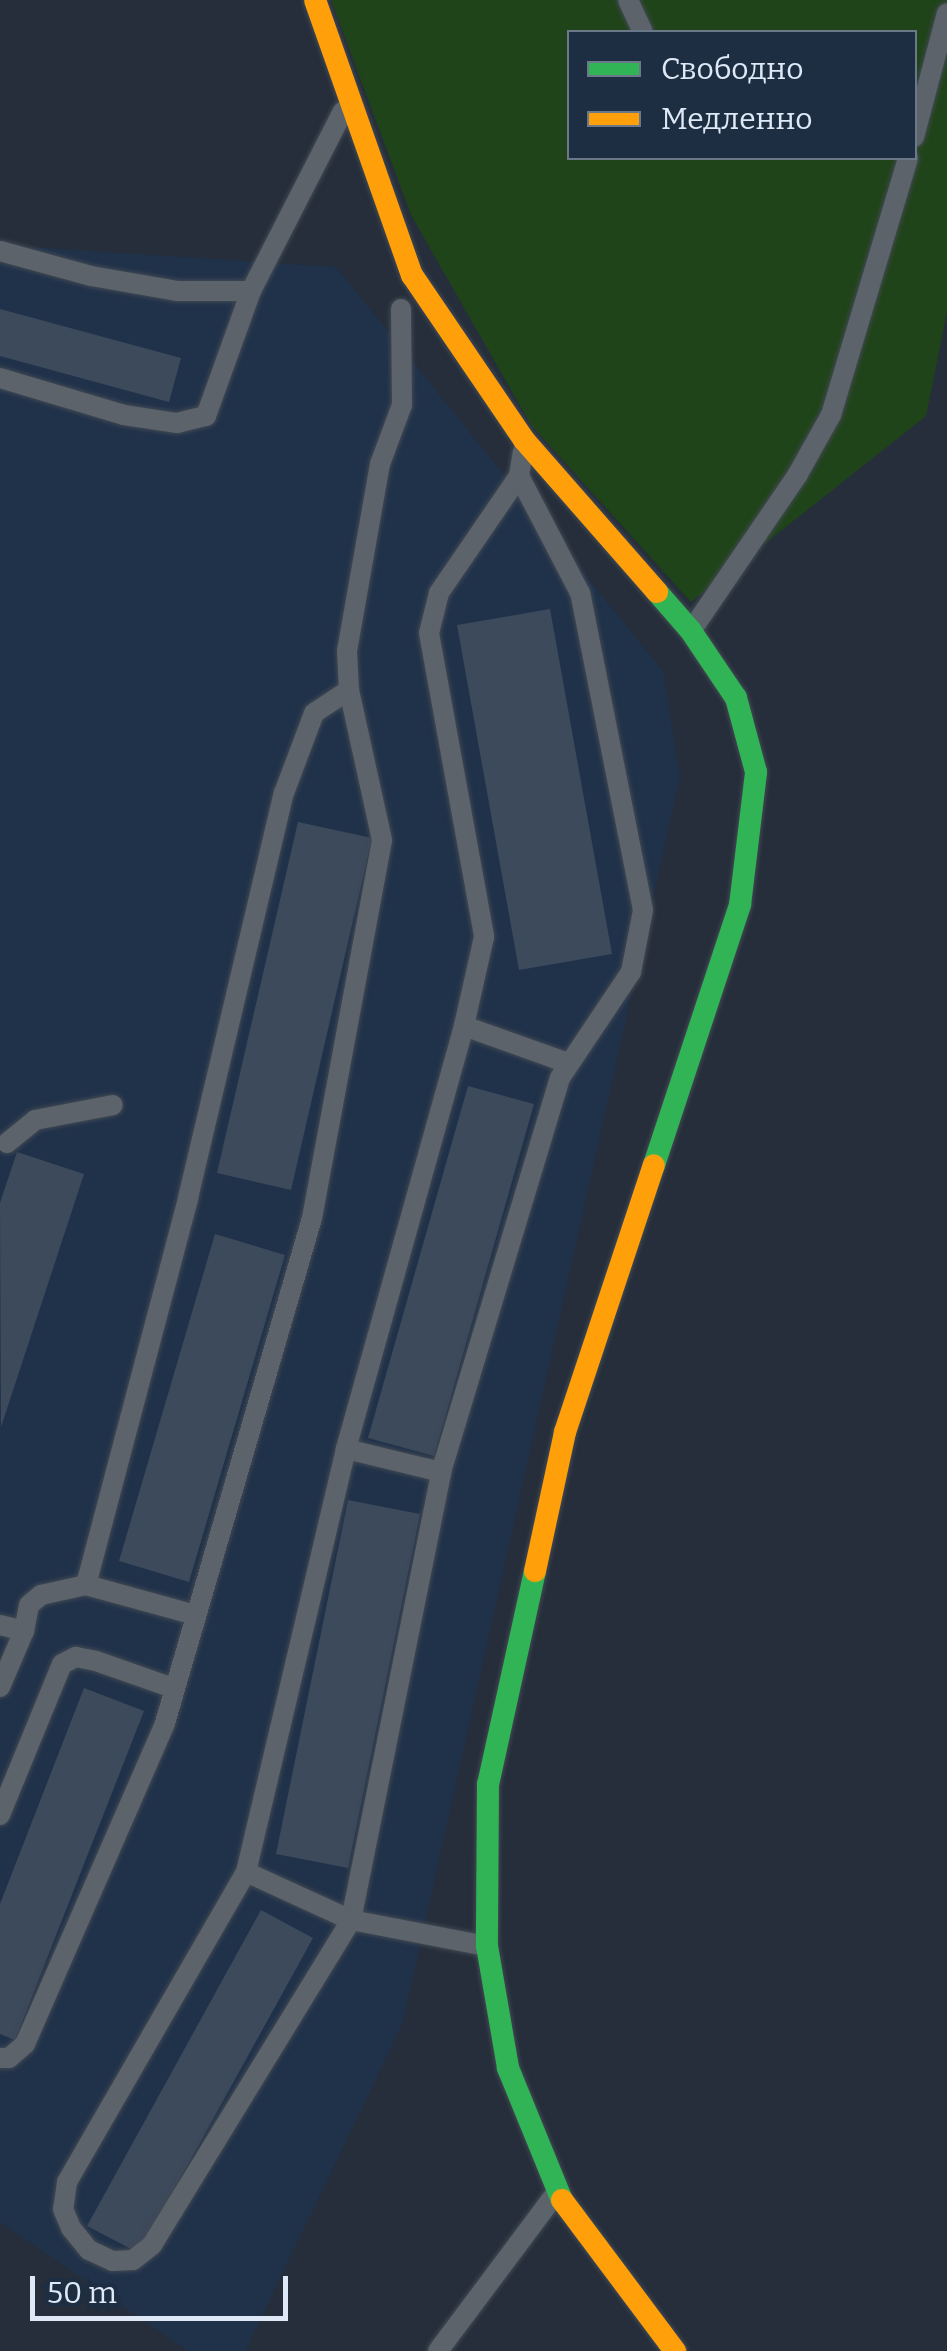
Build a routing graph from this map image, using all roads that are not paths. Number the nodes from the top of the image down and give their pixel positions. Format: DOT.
graph roads {
  1 [pos="315,0"];
  2 [pos="628,0"];
  3 [pos="947,13"];
  4 [pos="642,30"];
  5 [pos="351,96"];
  6 [pos="918,113"];
  7 [pos="907,160"];
  8 [pos="0,251"];
  9 [pos="251,291"];
  10 [pos="402,308"];
  11 [pos="0,378"];
  12 [pos="524,440"];
  13 [pos="519,476"];
  14 [pos="691,630"];
  15 [pos="349,690"];
  16 [pos="464,1026"];
  17 [pos="568,1064"];
  18 [pos="114,1104"];
  19 [pos="7,1144"];
  20 [pos="346,1449"];
  21 [pos="441,1472"];
  22 [pos="86,1585"];
  23 [pos="196,1615"];
  24 [pos="0,1625"];
  25 [pos="24,1631"];
  26 [pos="0,1686"];
  27 [pos="174,1688"];
  28 [pos="0,1815"];
  29 [pos="246,1872"];
  30 [pos="351,1920"];
  31 [pos="487,1946"];
  32 [pos="0,2058"];
  33 [pos="556,2192"];
  34 [pos="438,2351"];
  35 [pos="675,2351"];
  1 -- 5 [label="street"];
  2 -- 4 [label="lane"];
  3 -- 6 [label="lane"];
  5 -- 9 [label="lane"];
  5 -- 12 [label="street"];
  7 -- 14 [label="lane"];
  8 -- 9 [label="lane"];
  9 -- 11 [label="lane"];
  10 -- 15 [label="lane"];
  12 -- 13 [label="lane"];
  12 -- 14 [label="street"];
  13 -- 16 [label="lane"];
  13 -- 17 [label="lane"];
  14 -- 31 [label="street"];
  15 -- 22 [label="lane"];
  15 -- 23 [label="lane"];
  16 -- 17 [label="lane"];
  16 -- 20 [label="lane"];
  17 -- 21 [label="lane"];
  18 -- 19 [label="lane"];
  20 -- 21 [label="lane"];
  20 -- 29 [label="lane"];
  21 -- 30 [label="lane"];
  22 -- 23 [label="lane"];
  22 -- 25 [label="lane"];
  23 -- 27 [label="lane"];
  24 -- 25 [label="lane"];
  25 -- 26 [label="lane"];
  27 -- 28 [label="lane"];
  27 -- 32 [label="lane"];
  29 -- 30 [label="lane"];
  29 -- 30 [label="lane"];
  30 -- 31 [label="lane"];
  31 -- 33 [label="street"];
  33 -- 34 [label="lane"];
  33 -- 35 [label="street"];
}
